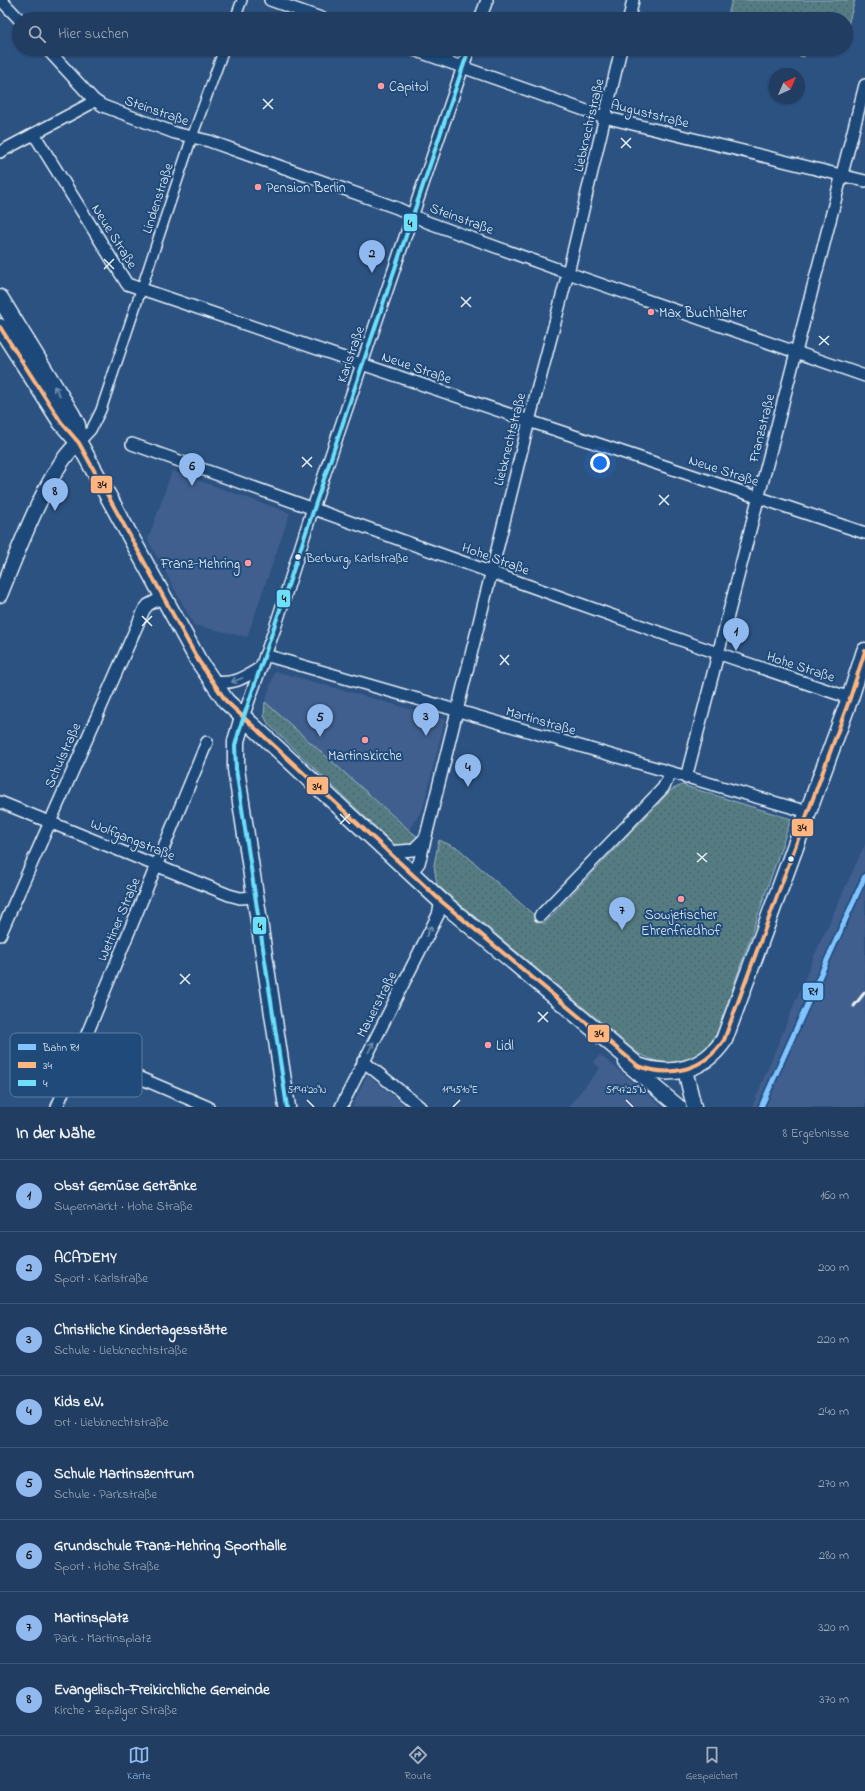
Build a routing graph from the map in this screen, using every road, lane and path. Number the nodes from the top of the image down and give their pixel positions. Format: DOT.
graph roads {
  1 [pos="1,0"];
  2 [pos="242,0"];
  3 [pos="270,0"];
  4 [pos="487,0"];
  5 [pos="633,0"];
  6 [pos="12,12"];
  7 [pos="238,12"];
  8 [pos="304,12"];
  9 [pos="483,12"];
  10 [pos="630,12"];
  11 [pos="53,56"];
  12 [pos="221,56"];
  13 [pos="431,56"];
  14 [pos="467,56"];
  15 [pos="619,56"];
  16 [pos="463,67"];
  17 [pos="865,85"];
  18 [pos="94,100"];
  19 [pos="604,117"];
  20 [pos="34,134"];
  21 [pos="192,138"];
  22 [pos="0,152"];
  23 [pos="841,174"];
  24 [pos="865,180"];
  25 [pos="412,215"];
  26 [pos="568,273"];
  27 [pos="141,288"];
  28 [pos="0,298"];
  29 [pos="0,327"];
  30 [pos="796,351"];
  31 [pos="362,364"];
  32 [pos="865,376"];
  33 [pos="529,421"];
  34 [pos="79,443"];
  35 [pos="132,444"];
  36 [pos="759,498"];
  37 [pos="313,508"];
  38 [pos="865,533"];
  39 [pos="492,573"];
  40 [pos="4,574"];
  41 [pos="0,595"];
  42 [pos="163,597"];
  43 [pos="865,650"];
  44 [pos="720,654"];
  45 [pos="265,655"];
  46 [pos="260,668"];
  47 [pos="212,682"];
  48 [pos="850,698"];
  49 [pos="456,711"];
  50 [pos="244,717"];
  51 [pos="207,742"];
  52 [pos="670,774"];
  53 [pos="686,778"];
  54 [pos="0,802"];
  55 [pos="808,812"];
  56 [pos="49,821"];
  57 [pos="425,837"];
  58 [pos="388,852"];
  59 [pos="157,865"];
  60 [pos="411,873"];
  61 [pos="256,897"];
  62 [pos="439,908"];
  63 [pos="540,916"];
  64 [pos="0,935"];
  65 [pos="578,1016"];
  66 [pos="87,1033"];
  67 [pos="363,1061"];
  68 [pos="685,1070"];
  69 [pos="142,1079"];
  70 [pos="61,1097"];
  71 [pos="57,1107"];
  72 [pos="208,1107"];
  73 [pos="287,1107"];
  74 [pos="341,1107"];
  75 [pos="420,1107"];
  76 [pos="679,1107"];
  77 [pos="694,1107"];
  1 -- 6 [label="street"];
  2 -- 7 [label="street"];
  3 -- 8 [label="street"];
  4 -- 9 [label="street"];
  5 -- 10 [label="street"];
  11 -- 18 [label="street, Steinstraße"];
  12 -- 21 [label="street, Lindenstraße"];
  13 -- 16 [label="street, Auguststraße"];
  14 -- 16 [label="street, Karlstraße"];
  15 -- 19 [label="street, Liebknechtstraße"];
  16 -- 19 [label="street, Auguststraße"];
  16 -- 25 [label="street, Karlstraße"];
  17 -- 23 [label="street, Franzstraße"];
  18 -- 20 [label="street"];
  18 -- 21 [label="street, Steinstraße"];
  19 -- 23 [label="street, Auguststraße"];
  19 -- 26 [label="street, Liebknechtstraße"];
  20 -- 22 [label="street"];
  20 -- 27 [label="street, Neue Straße"];
  21 -- 25 [label="street, Steinstraße"];
  21 -- 27 [label="street, Lindenstraße"];
  23 -- 24 [label="street, Auguststraße"];
  23 -- 30 [label="street, Franzstraße"];
  25 -- 26 [label="street, Steinstraße"];
  25 -- 31 [label="street, Karlstraße"];
  26 -- 30 [label="street, Steinstraße"];
  26 -- 33 [label="street, Liebknechtstraße"];
  27 -- 31 [label="street, Neue Straße"];
  27 -- 34 [label="street, Lindenstraße"];
  34 -- 28 [label="main road, one-way"];
  29 -- 34 [label="main road"];
  30 -- 32 [label="street, Steinstraße"];
  30 -- 36 [label="street, Franzstraße"];
  31 -- 33 [label="street, Neue Straße"];
  31 -- 37 [label="street, Karlstraße"];
  33 -- 36 [label="street, Neue Straße"];
  33 -- 39 [label="street, Liebknechtstraße"];
  34 -- 40 [label="street"];
  34 -- 42 [label="main road"];
  35 -- 37 [label="street, Hohe Straße"];
  36 -- 38 [label="street, Neue Straße"];
  36 -- 44 [label="street, Franzstraße"];
  37 -- 39 [label="street, Hohe Straße"];
  37 -- 45 [label="street, Karlstraße"];
  39 -- 44 [label="street, Hohe Straße"];
  39 -- 49 [label="street, Liebknechtstraße"];
  40 -- 41 [label="street"];
  42 -- 47 [label="main road"];
  42 -- 56 [label="street, Schulstraße"];
  43 -- 48 [label="main road"];
  44 -- 48 [label="street, Hohe Straße"];
  44 -- 53 [label="street, Franzstraße"];
  45 -- 46 [label="street, Karlstraße"];
  45 -- 49 [label="street, Martinstraße"];
  46 -- 47 [label="street, one-way"];
  46 -- 50 [label="street, Karlstraße"];
  47 -- 50 [label="main road"];
  48 -- 55 [label="main road"];
  49 -- 52 [label="street, Martinstraße"];
  49 -- 57 [label="street, Liebknechtstraße"];
  50 -- 58 [label="main road"];
  50 -- 61 [label="main road"];
  51 -- 59 [label="street, Wettiner Straße"];
  52 -- 53 [label="street, Martinstraße"];
  52 -- 63 [label="street"];
  53 -- 55 [label="street, Martinstraße"];
  54 -- 56 [label="street, Wolfgangstraße"];
  55 -- 68 [label="main road"];
  56 -- 59 [label="street, Wolfgangstraße"];
  56 -- 64 [label="street, Schulstraße"];
  57 -- 58 [label="street"];
  57 -- 60 [label="street, Liebknechtstraße"];
  58 -- 60 [label="main road"];
  59 -- 61 [label="street, Wolfgangstraße"];
  59 -- 66 [label="street, Wettiner Straße"];
  60 -- 62 [label="main road"];
  61 -- 73 [label="main road"];
  62 -- 65 [label="main road"];
  67 -- 62 [label="street, Mauerstraße, one-way"];
  65 -- 68 [label="main road"];
  65 -- 76 [label="street"];
  67 -- 74 [label="street, Mauerstraße"];
  67 -- 75 [label="street"];
  68 -- 77 [label="street"];
  69 -- 72 [label="street"];
  70 -- 71 [label="street, Wettiner Straße"];
}
